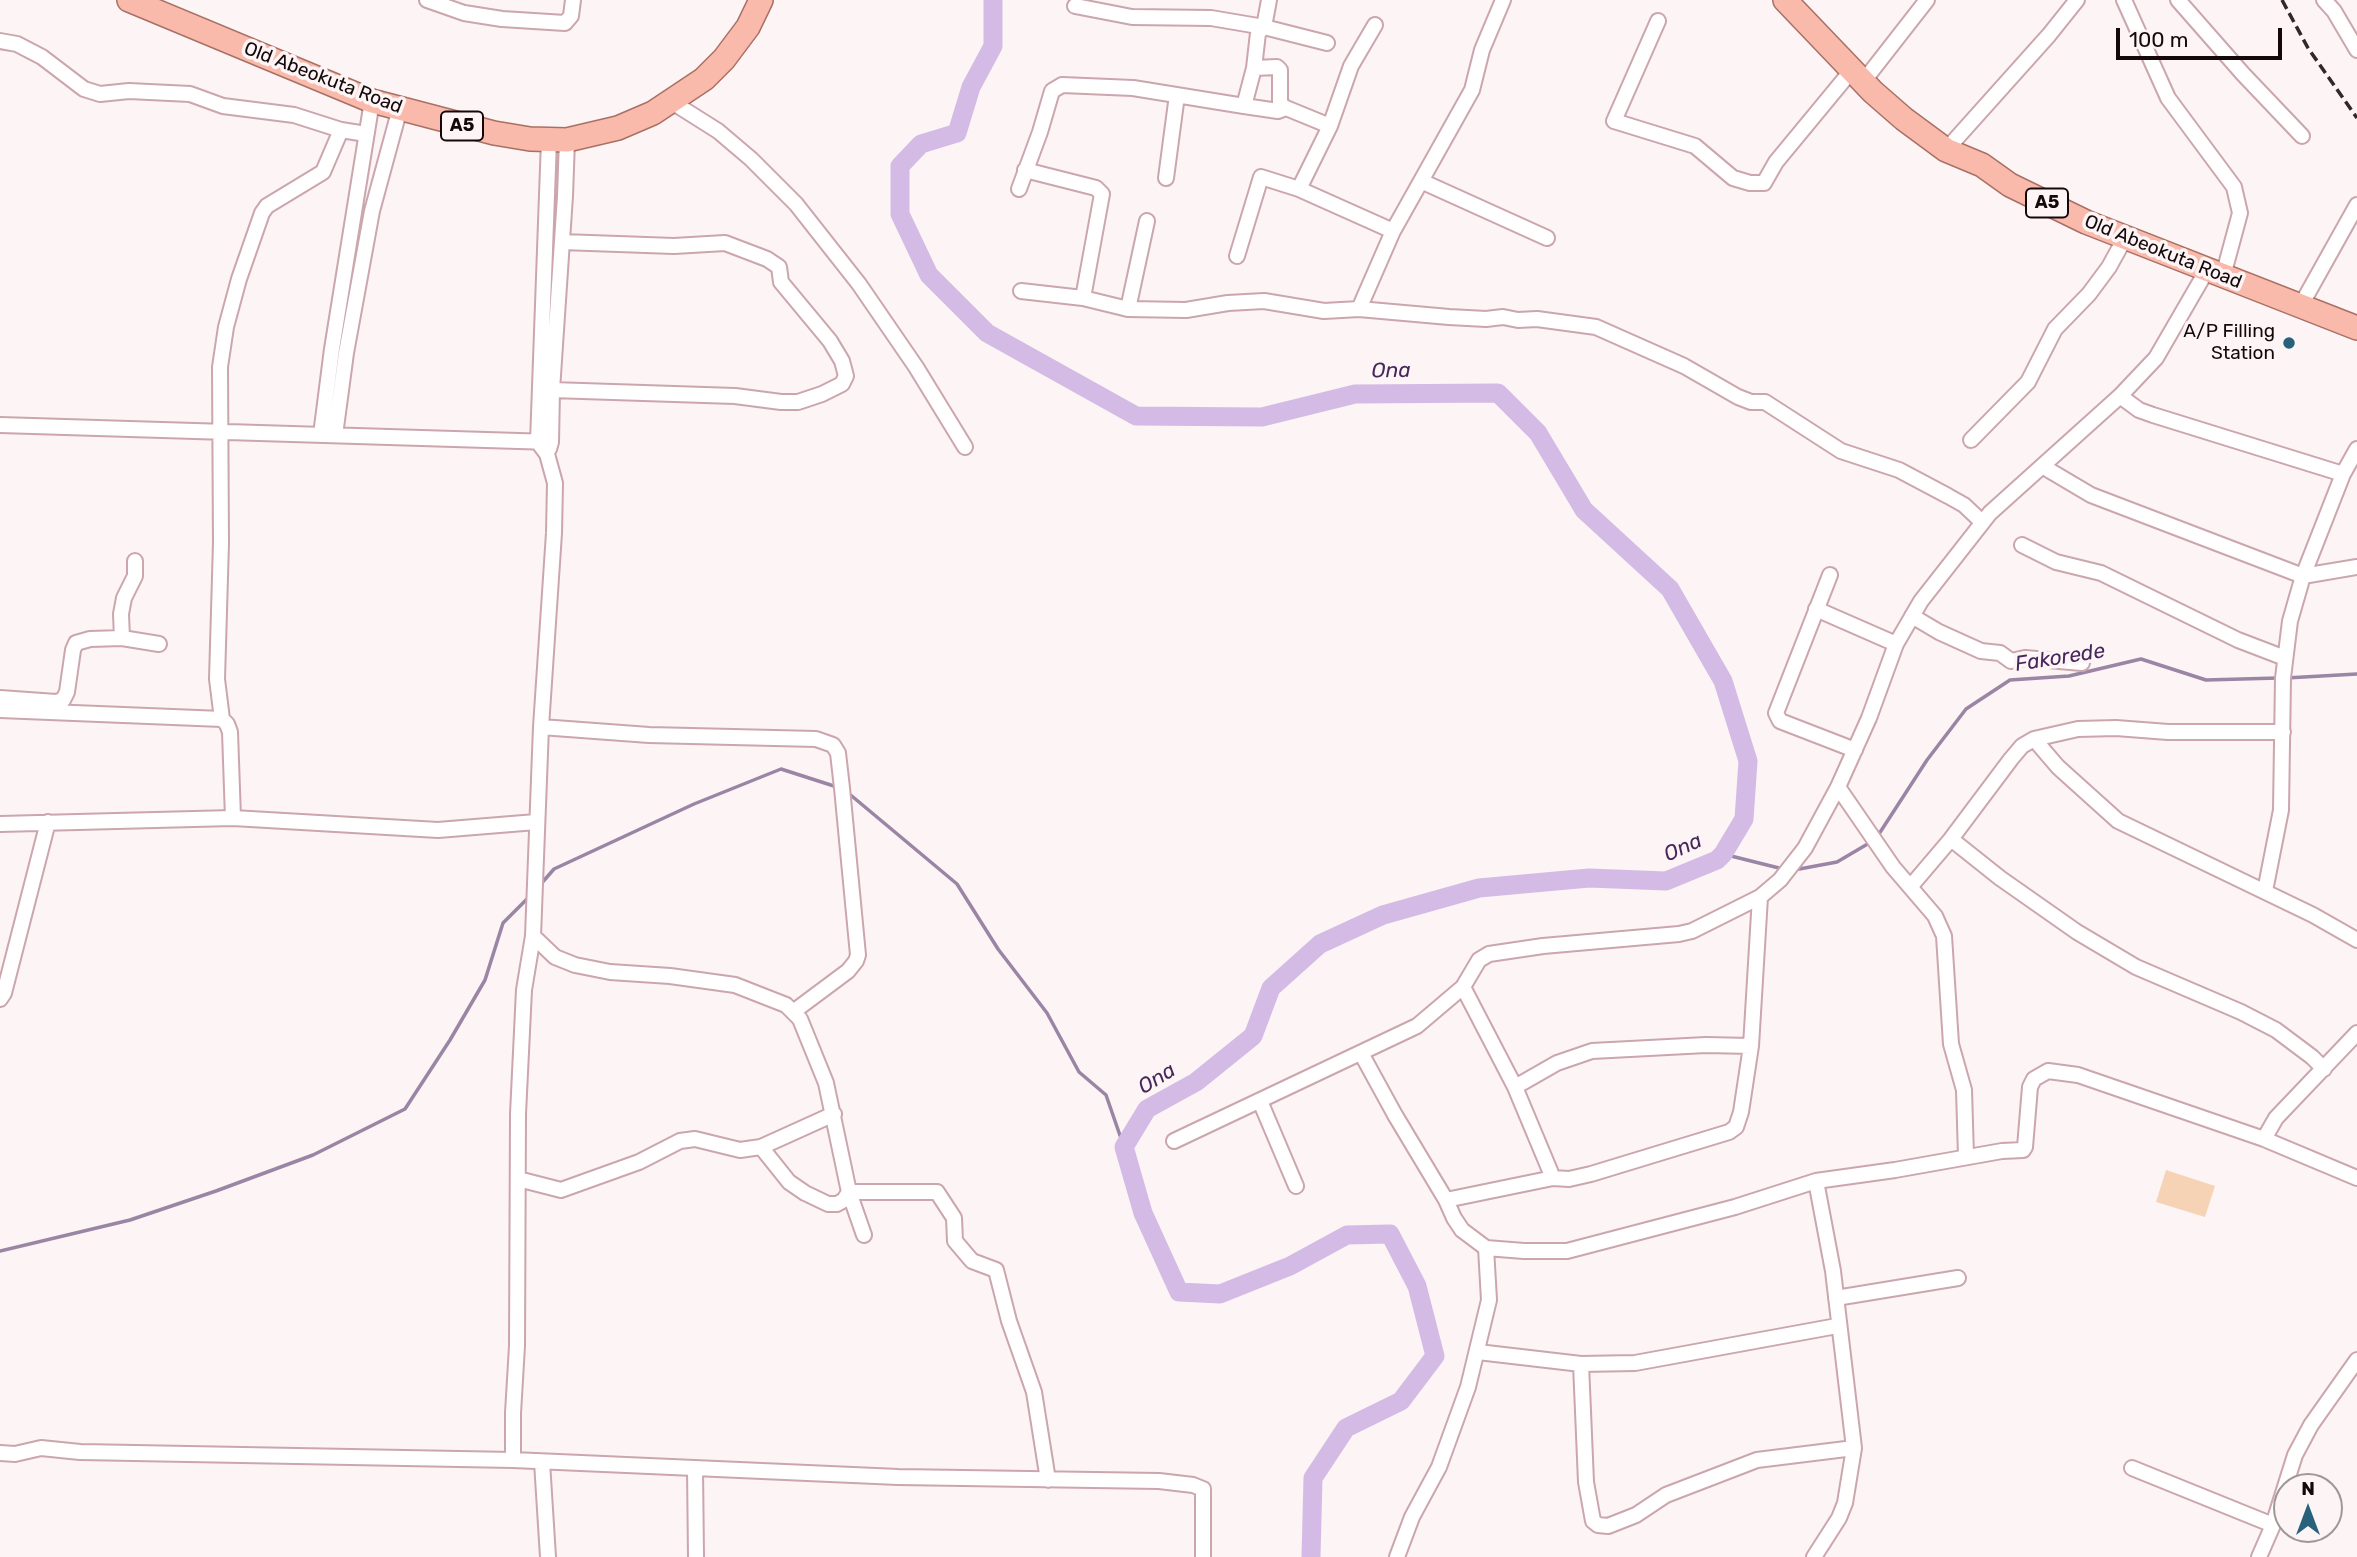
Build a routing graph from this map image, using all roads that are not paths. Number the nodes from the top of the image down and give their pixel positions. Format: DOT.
graph roads {
  1 [pos="129,0"];
  2 [pos="427,0"];
  3 [pos="573,0"];
  4 [pos="761,0"];
  5 [pos="1269,0"];
  6 [pos="1503,0"];
  7 [pos="1785,0"];
  8 [pos="1927,0"];
  9 [pos="2077,0"];
  10 [pos="2124,0"];
  11 [pos="2178,0"];
  12 [pos="2324,0"];
  13 [pos="1075,6"];
  14 [pos="1658,21"];
  15 [pos="1375,25"];
  16 [pos="1264,27"];
  17 [pos="0,41"];
  18 [pos="1328,43"];
  19 [pos="2357,50"];
  20 [pos="1254,68"];
  21 [pos="1858,76"];
  22 [pos="1177,95"];
  23 [pos="372,101"];
  24 [pos="672,102"];
  25 [pos="1244,106"];
  26 [pos="400,108"];
  27 [pos="1286,108"];
  28 [pos="1329,126"];
  29 [pos="341,130"];
  30 [pos="366,134"];
  31 [pos="2302,136"];
  32 [pos="558,140"];
  33 [pos="1946,150"];
  34 [pos="362,162"];
  35 [pos="383,168"];
  36 [pos="1025,170"];
  37 [pos="1166,178"];
  38 [pos="1421,181"];
  39 [pos="358,189"];
  40 [pos="1019,189"];
  41 [pos="1300,189"];
  42 [pos="377,194"];
  43 [pos="2357,205"];
  44 [pos="1147,221"];
  45 [pos="1393,231"];
  46 [pos="1547,238"];
  47 [pos="2125,238"];
  48 [pos="562,242"];
  49 [pos="1237,256"];
  50 [pos="2215,273"];
  51 [pos="1021,291"];
  52 [pos="1083,298"];
  53 [pos="2300,307"];
  54 [pos="1128,309"];
  55 [pos="1359,309"];
  56 [pos="2357,328"];
  57 [pos="552,390"];
  58 [pos="2120,396"];
  59 [pos="0,425"];
  60 [pos="219,434"];
  61 [pos="328,435"];
  62 [pos="1972,440"];
  63 [pos="545,446"];
  64 [pos="965,447"];
  65 [pos="2352,462"];
  66 [pos="2042,466"];
  67 [pos="1982,522"];
  68 [pos="2022,545"];
  69 [pos="135,561"];
  70 [pos="2357,567"];
  71 [pos="1830,575"];
  72 [pos="2303,576"];
  73 [pos="1816,610"];
  74 [pos="1912,616"];
  75 [pos="122,638"];
  76 [pos="1896,644"];
  77 [pos="159,645"];
  78 [pos="2284,658"];
  79 [pos="2082,663"];
  80 [pos="0,698"];
  81 [pos="0,710"];
  82 [pos="222,719"];
  83 [pos="541,727"];
  84 [pos="2283,732"];
  85 [pos="2034,739"];
  86 [pos="1855,750"];
  87 [pos="1838,787"];
  88 [pos="233,818"];
  89 [pos="48,822"];
  90 [pos="537,822"];
  91 [pos="0,824"];
  92 [pos="1951,839"];
  93 [pos="1910,886"];
  94 [pos="2265,891"];
  95 [pos="1760,897"];
  96 [pos="533,936"];
  97 [pos="2357,940"];
  98 [pos="1463,987"];
  99 [pos="0,999"];
  100 [pos="793,1012"];
  101 [pos="2357,1033"];
  102 [pos="1751,1046"];
  103 [pos="1361,1053"];
  104 [pos="2324,1069"];
  105 [pos="1515,1087"];
  106 [pos="1260,1101"];
  107 [pos="834,1114"];
  108 [pos="2264,1139"];
  109 [pos="1174,1141"];
  110 [pos="761,1147"];
  111 [pos="1966,1156"];
  112 [pos="1553,1178"];
  113 [pos="2357,1178"];
  114 [pos="518,1179"];
  115 [pos="1816,1181"];
  116 [pos="1296,1186"];
  117 [pos="849,1192"];
  118 [pos="1446,1200"];
  119 [pos="864,1235"];
  120 [pos="1486,1248"];
  121 [pos="1958,1278"];
  122 [pos="1836,1298"];
  123 [pos="1838,1326"];
  124 [pos="1478,1352"];
  125 [pos="2357,1360"];
  126 [pos="1581,1364"];
  127 [pos="1854,1448"];
  128 [pos="0,1453"];
  129 [pos="513,1460"];
  130 [pos="542,1462"];
  131 [pos="695,1468"];
  132 [pos="2132,1468"];
  133 [pos="2289,1473"];
  134 [pos="1048,1480"];
  135 [pos="2273,1525"];
  136 [pos="548,1557"];
  137 [pos="696,1557"];
  138 [pos="1203,1557"];
  139 [pos="1397,1557"];
  140 [pos="1814,1557"];
  141 [pos="2259,1557"];
  1 -- 23 [label="highway, Old Abeokuta Road / A5"];
  2 -- 3 [label="street"];
  4 -- 24 [label="highway, Old Abeokuta Road / A5"];
  5 -- 16 [label="street"];
  6 -- 38 [label="street"];
  7 -- 21 [label="highway, Old Abeokuta Road / A5"];
  8 -- 21 [label="street"];
  9 -- 33 [label="street"];
  10 -- 50 [label="street"];
  11 -- 31 [label="street"];
  12 -- 19 [label="street"];
  13 -- 16 [label="street"];
  14 -- 21 [label="street"];
  15 -- 28 [label="street"];
  16 -- 18 [label="street"];
  16 -- 20 [label="street"];
  17 -- 29 [label="street"];
  20 -- 25 [label="street"];
  20 -- 27 [label="street"];
  21 -- 33 [label="highway, Old Abeokuta Road / A5"];
  22 -- 25 [label="street"];
  22 -- 36 [label="street"];
  22 -- 37 [label="street"];
  23 -- 26 [label="highway, Old Abeokuta Road / A5"];
  23 -- 30 [label="street"];
  24 -- 32 [label="highway, Old Abeokuta Road / A5"];
  24 -- 64 [label="street"];
  25 -- 27 [label="street"];
  26 -- 32 [label="highway, Old Abeokuta Road / A5"];
  26 -- 35 [label="street"];
  27 -- 28 [label="street"];
  28 -- 41 [label="street"];
  29 -- 30 [label="street"];
  29 -- 60 [label="street"];
  30 -- 34 [label="street"];
  32 -- 48 [label="street"];
  32 -- 63 [label="street"];
  33 -- 47 [label="highway, Old Abeokuta Road / A5"];
  34 -- 35 [label="street"];
  34 -- 39 [label="street"];
  35 -- 42 [label="street"];
  36 -- 40 [label="street"];
  36 -- 52 [label="street"];
  38 -- 45 [label="street"];
  38 -- 46 [label="street"];
  39 -- 42 [label="street"];
  39 -- 61 [label="street"];
  41 -- 45 [label="street"];
  41 -- 49 [label="street"];
  42 -- 61 [label="street"];
  43 -- 53 [label="street"];
  44 -- 54 [label="street"];
  45 -- 55 [label="street"];
  47 -- 50 [label="highway, Old Abeokuta Road / A5"];
  47 -- 62 [label="street"];
  48 -- 57 [label="street"];
  48 -- 57 [label="street"];
  50 -- 53 [label="highway, Old Abeokuta Road / A5"];
  50 -- 58 [label="street"];
  51 -- 52 [label="street"];
  52 -- 54 [label="street"];
  53 -- 56 [label="highway, Old Abeokuta Road / A5"];
  54 -- 55 [label="street"];
  55 -- 67 [label="street"];
  57 -- 63 [label="street"];
  58 -- 65 [label="street"];
  58 -- 66 [label="street"];
  59 -- 60 [label="street"];
  60 -- 61 [label="street"];
  60 -- 82 [label="street"];
  61 -- 63 [label="street"];
  63 -- 83 [label="street"];
  65 -- 72 [label="street"];
  66 -- 67 [label="street"];
  66 -- 72 [label="street"];
  67 -- 74 [label="street"];
  68 -- 78 [label="street"];
  69 -- 75 [label="street"];
  70 -- 72 [label="street"];
  71 -- 73 [label="street"];
  72 -- 78 [label="street"];
  73 -- 76 [label="street"];
  73 -- 86 [label="street"];
  74 -- 76 [label="street"];
  74 -- 79 [label="street"];
  75 -- 77 [label="street"];
  75 -- 80 [label="street"];
  76 -- 86 [label="street"];
  78 -- 84 [label="street"];
  81 -- 82 [label="street"];
  82 -- 88 [label="street"];
  83 -- 90 [label="street"];
  83 -- 100 [label="street"];
  84 -- 85 [label="street"];
  84 -- 94 [label="street"];
  85 -- 92 [label="street"];
  85 -- 94 [label="street"];
  86 -- 87 [label="street"];
  87 -- 93 [label="street"];
  87 -- 95 [label="street"];
  88 -- 89 [label="street"];
  88 -- 90 [label="street"];
  89 -- 91 [label="street"];
  89 -- 99 [label="street"];
  90 -- 96 [label="street"];
  92 -- 93 [label="street"];
  92 -- 104 [label="street"];
  93 -- 111 [label="street"];
  94 -- 97 [label="street"];
  95 -- 98 [label="street"];
  95 -- 102 [label="street"];
  96 -- 100 [label="street"];
  96 -- 114 [label="street"];
  98 -- 103 [label="street"];
  98 -- 105 [label="street"];
  100 -- 107 [label="street"];
  101 -- 104 [label="street"];
  102 -- 105 [label="street"];
  102 -- 112 [label="street"];
  103 -- 106 [label="street"];
  103 -- 118 [label="street"];
  104 -- 108 [label="street"];
  105 -- 112 [label="street"];
  106 -- 109 [label="street"];
  106 -- 116 [label="street"];
  107 -- 110 [label="street"];
  107 -- 117 [label="street"];
  108 -- 111 [label="street"];
  108 -- 113 [label="street"];
  110 -- 114 [label="street"];
  110 -- 117 [label="street"];
  111 -- 115 [label="street"];
  112 -- 118 [label="street"];
  114 -- 129 [label="street"];
  115 -- 120 [label="street"];
  115 -- 122 [label="street"];
  117 -- 119 [label="street"];
  117 -- 134 [label="street"];
  118 -- 120 [label="street"];
  120 -- 124 [label="street"];
  121 -- 122 [label="street"];
  122 -- 123 [label="street"];
  123 -- 126 [label="street"];
  123 -- 127 [label="street"];
  124 -- 126 [label="street"];
  124 -- 139 [label="street"];
  125 -- 133 [label="street"];
  126 -- 127 [label="street"];
  127 -- 140 [label="street"];
  128 -- 129 [label="street"];
  129 -- 130 [label="street"];
  130 -- 131 [label="street"];
  130 -- 136 [label="street"];
  131 -- 134 [label="street"];
  131 -- 137 [label="street"];
  132 -- 135 [label="street"];
  134 -- 138 [label="street"];
  135 -- 141 [label="street"];
}
